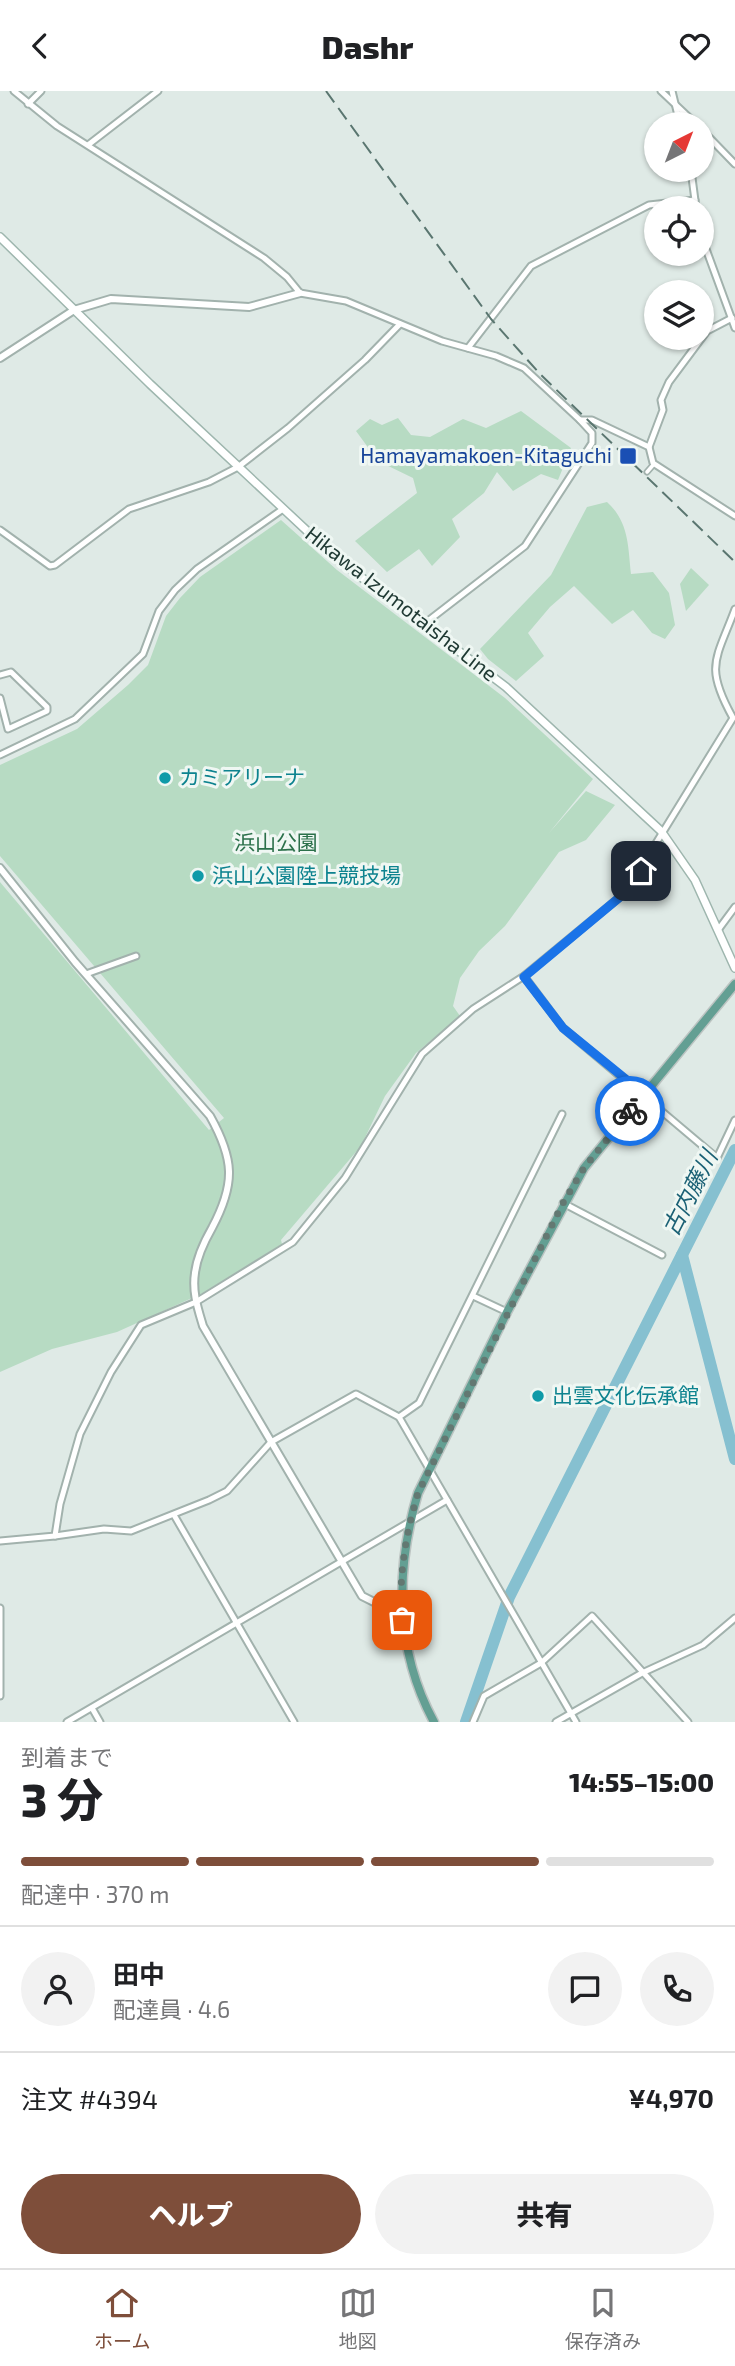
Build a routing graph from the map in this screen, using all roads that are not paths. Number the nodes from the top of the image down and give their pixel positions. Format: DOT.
graph roads {
  1 [pos="14,91"];
  2 [pos="41,91"];
  3 [pos="158,91"];
  4 [pos="661,91"];
  5 [pos="671,91"];
  6 [pos="672,101"];
  7 [pos="28,104"];
  8 [pos="676,112"];
  9 [pos="683,112"];
  10 [pos="714,142"];
  11 [pos="88,145"];
  12 [pos="735,164"];
  13 [pos="644,208"];
  14 [pos="0,237"];
  15 [pos="712,266"];
  16 [pos="300,293"];
  17 [pos="74,310"];
  18 [pos="732,318"];
  19 [pos="400,324"];
  20 [pos="735,328"];
  21 [pos="468,348"];
  22 [pos="0,358"];
  23 [pos="580,420"];
  24 [pos="649,447"];
  25 [pos="654,464"];
  26 [pos="238,467"];
  27 [pos="647,472"];
  28 [pos="283,509"];
  29 [pos="735,516"];
  30 [pos="0,530"];
  31 [pos="735,609"];
  32 [pos="424,624"];
  33 [pos="0,675"];
  34 [pos="0,698"];
  35 [pos="734,720"];
  36 [pos="0,755"];
  37 [pos="661,831"];
  38 [pos="0,868"];
  39 [pos="735,907"];
  40 [pos="718,930"];
  41 [pos="136,956"];
  42 [pos="735,968"];
  43 [pos="86,974"];
  44 [pos="524,977"];
  45 [pos="735,984"];
  46 [pos="644,1094"];
  47 [pos="562,1114"];
  48 [pos="735,1119"];
  49 [pos="563,1203"];
  50 [pos="662,1255"];
  51 [pos="473,1296"];
  52 [pos="196,1302"];
  53 [pos="507,1312"];
  54 [pos="399,1417"];
  55 [pos="271,1442"];
  56 [pos="429,1468"];
  57 [pos="447,1500"];
  58 [pos="174,1515"];
  59 [pos="409,1522"];
  60 [pos="55,1536"];
  61 [pos="0,1541"];
  62 [pos="341,1562"];
  63 [pos="401,1604"];
  64 [pos="0,1608"];
  65 [pos="735,1618"];
  66 [pos="236,1622"];
  67 [pos="541,1663"];
  68 [pos="642,1673"];
  69 [pos="0,1696"];
  70 [pos="92,1708"];
  71 [pos="571,1714"];
  72 [pos="67,1722"];
  73 [pos="100,1722"];
  74 [pos="294,1722"];
  75 [pos="434,1722"];
  76 [pos="473,1722"];
  77 [pos="556,1722"];
  78 [pos="576,1722"];
  79 [pos="688,1722"];
  1 -- 7 [label="street"];
  2 -- 7 [label="street"];
  3 -- 11 [label="street"];
  4 -- 6 [label="street"];
  5 -- 6 [label="street"];
  6 -- 8 [label="street"];
  6 -- 9 [label="street"];
  7 -- 11 [label="street"];
  10 -- 12 [label="street"];
  11 -- 16 [label="street"];
  13 -- 21 [label="street"];
  14 -- 17 [label="main road, Hikawa Izumotaisha Line"];
  15 -- 18 [label="street"];
  16 -- 17 [label="street"];
  16 -- 19 [label="street"];
  17 -- 22 [label="street"];
  17 -- 26 [label="main road, Hikawa Izumotaisha Line"];
  18 -- 20 [label="street"];
  18 -- 24 [label="street"];
  19 -- 21 [label="street"];
  19 -- 26 [label="street"];
  21 -- 23 [label="street"];
  23 -- 24 [label="street"];
  23 -- 32 [label="street"];
  24 -- 25 [label="street"];
  25 -- 27 [label="street"];
  25 -- 29 [label="street"];
  26 -- 28 [label="main road, Hikawa Izumotaisha Line"];
  26 -- 30 [label="street"];
  28 -- 32 [label="main road, Hikawa Izumotaisha Line"];
  28 -- 36 [label="street"];
  31 -- 35 [label="street"];
  32 -- 37 [label="main road, Hikawa Izumotaisha Line"];
  33 -- 34 [label="street"];
  35 -- 37 [label="street"];
  37 -- 40 [label="main road, Hikawa Izumotaisha Line"];
  37 -- 44 [label="street"];
  38 -- 43 [label="street"];
  39 -- 40 [label="street"];
  40 -- 42 [label="main road, Hikawa Izumotaisha Line"];
  41 -- 43 [label="street"];
  43 -- 52 [label="street"];
  44 -- 46 [label="street"];
  44 -- 52 [label="street"];
  45 -- 46 [label="main road"];
  46 -- 48 [label="street"];
  46 -- 49 [label="main road"];
  47 -- 51 [label="street"];
  49 -- 50 [label="street"];
  49 -- 53 [label="main road"];
  51 -- 53 [label="street"];
  51 -- 54 [label="street"];
  52 -- 55 [label="street"];
  52 -- 60 [label="street"];
  53 -- 56 [label="main road"];
  54 -- 55 [label="street"];
  54 -- 56 [label="street"];
  55 -- 58 [label="street"];
  55 -- 62 [label="street"];
  56 -- 57 [label="street"];
  56 -- 59 [label="main road"];
  57 -- 59 [label="street"];
  57 -- 67 [label="street"];
  58 -- 60 [label="street"];
  58 -- 66 [label="street"];
  59 -- 62 [label="street"];
  59 -- 63 [label="main road"];
  60 -- 61 [label="street"];
  62 -- 63 [label="street"];
  62 -- 66 [label="street"];
  63 -- 75 [label="main road"];
  64 -- 69 [label="street"];
  65 -- 68 [label="street"];
  66 -- 70 [label="street"];
  66 -- 74 [label="street"];
  67 -- 68 [label="street"];
  67 -- 71 [label="street"];
  67 -- 76 [label="street"];
  68 -- 71 [label="street"];
  68 -- 79 [label="street"];
  70 -- 72 [label="street"];
  70 -- 73 [label="street"];
  71 -- 77 [label="street"];
  71 -- 78 [label="street"];
}
